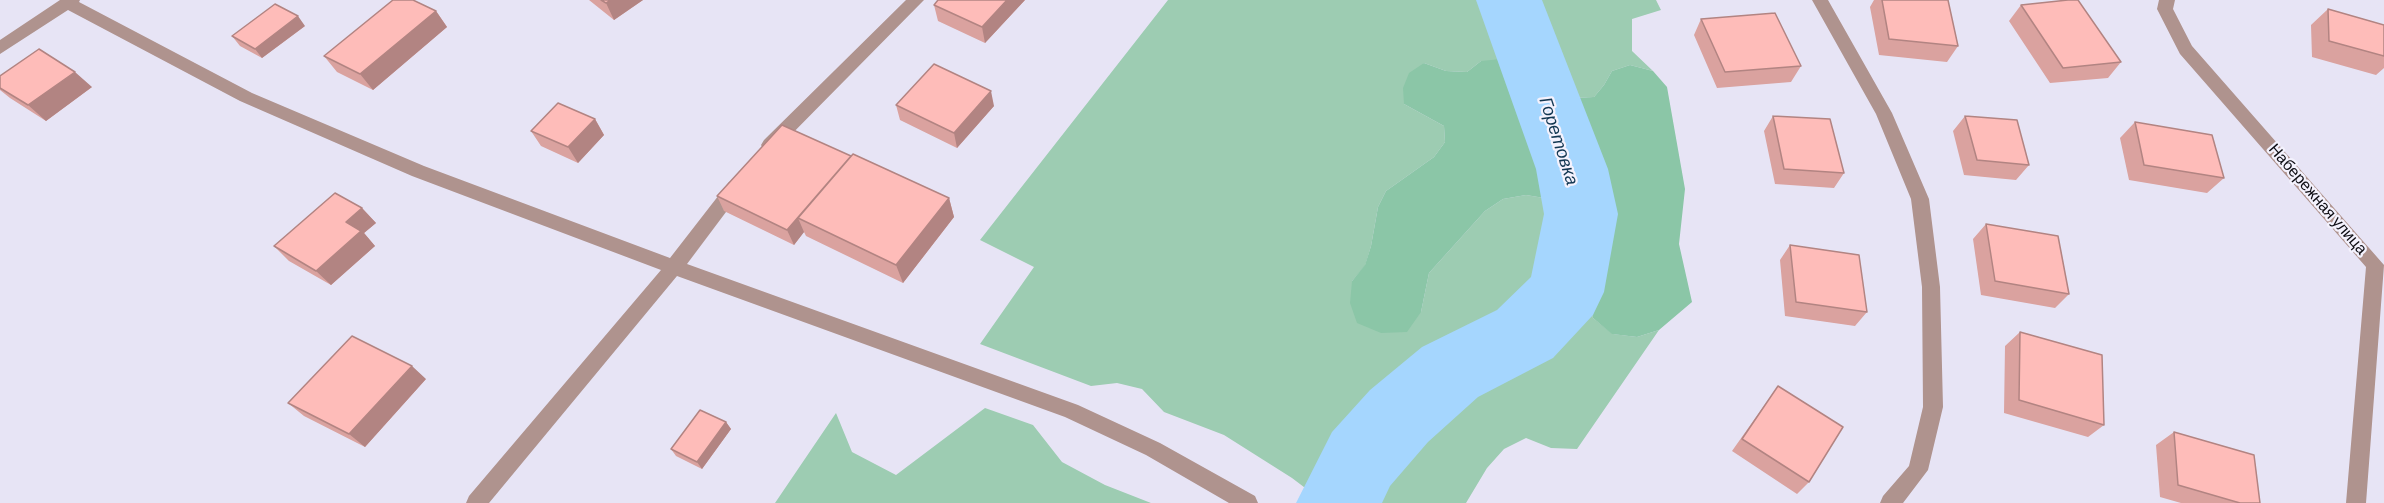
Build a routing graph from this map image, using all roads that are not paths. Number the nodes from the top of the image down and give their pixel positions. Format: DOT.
graph roads {
  1 [pos="916,0"];
  2 [pos="1820,0"];
  3 [pos="2167,0"];
  4 [pos="70,1"];
  5 [pos="0,48"];
  6 [pos="762,154"];
  7 [pos="748,171"];
  8 [pos="674,267"];
  9 [pos="476,503"];
  10 [pos="1248,503"];
  11 [pos="1890,503"];
  12 [pos="2356,503"];
  1 -- 6 [label="street"];
  2 -- 11 [label="street"];
  3 -- 12 [label="street, Набережная улица"];
  4 -- 5 [label="street"];
  4 -- 8 [label="street"];
  7 -- 8 [label="street"];
  8 -- 9 [label="street"];
  8 -- 10 [label="street"];
}
